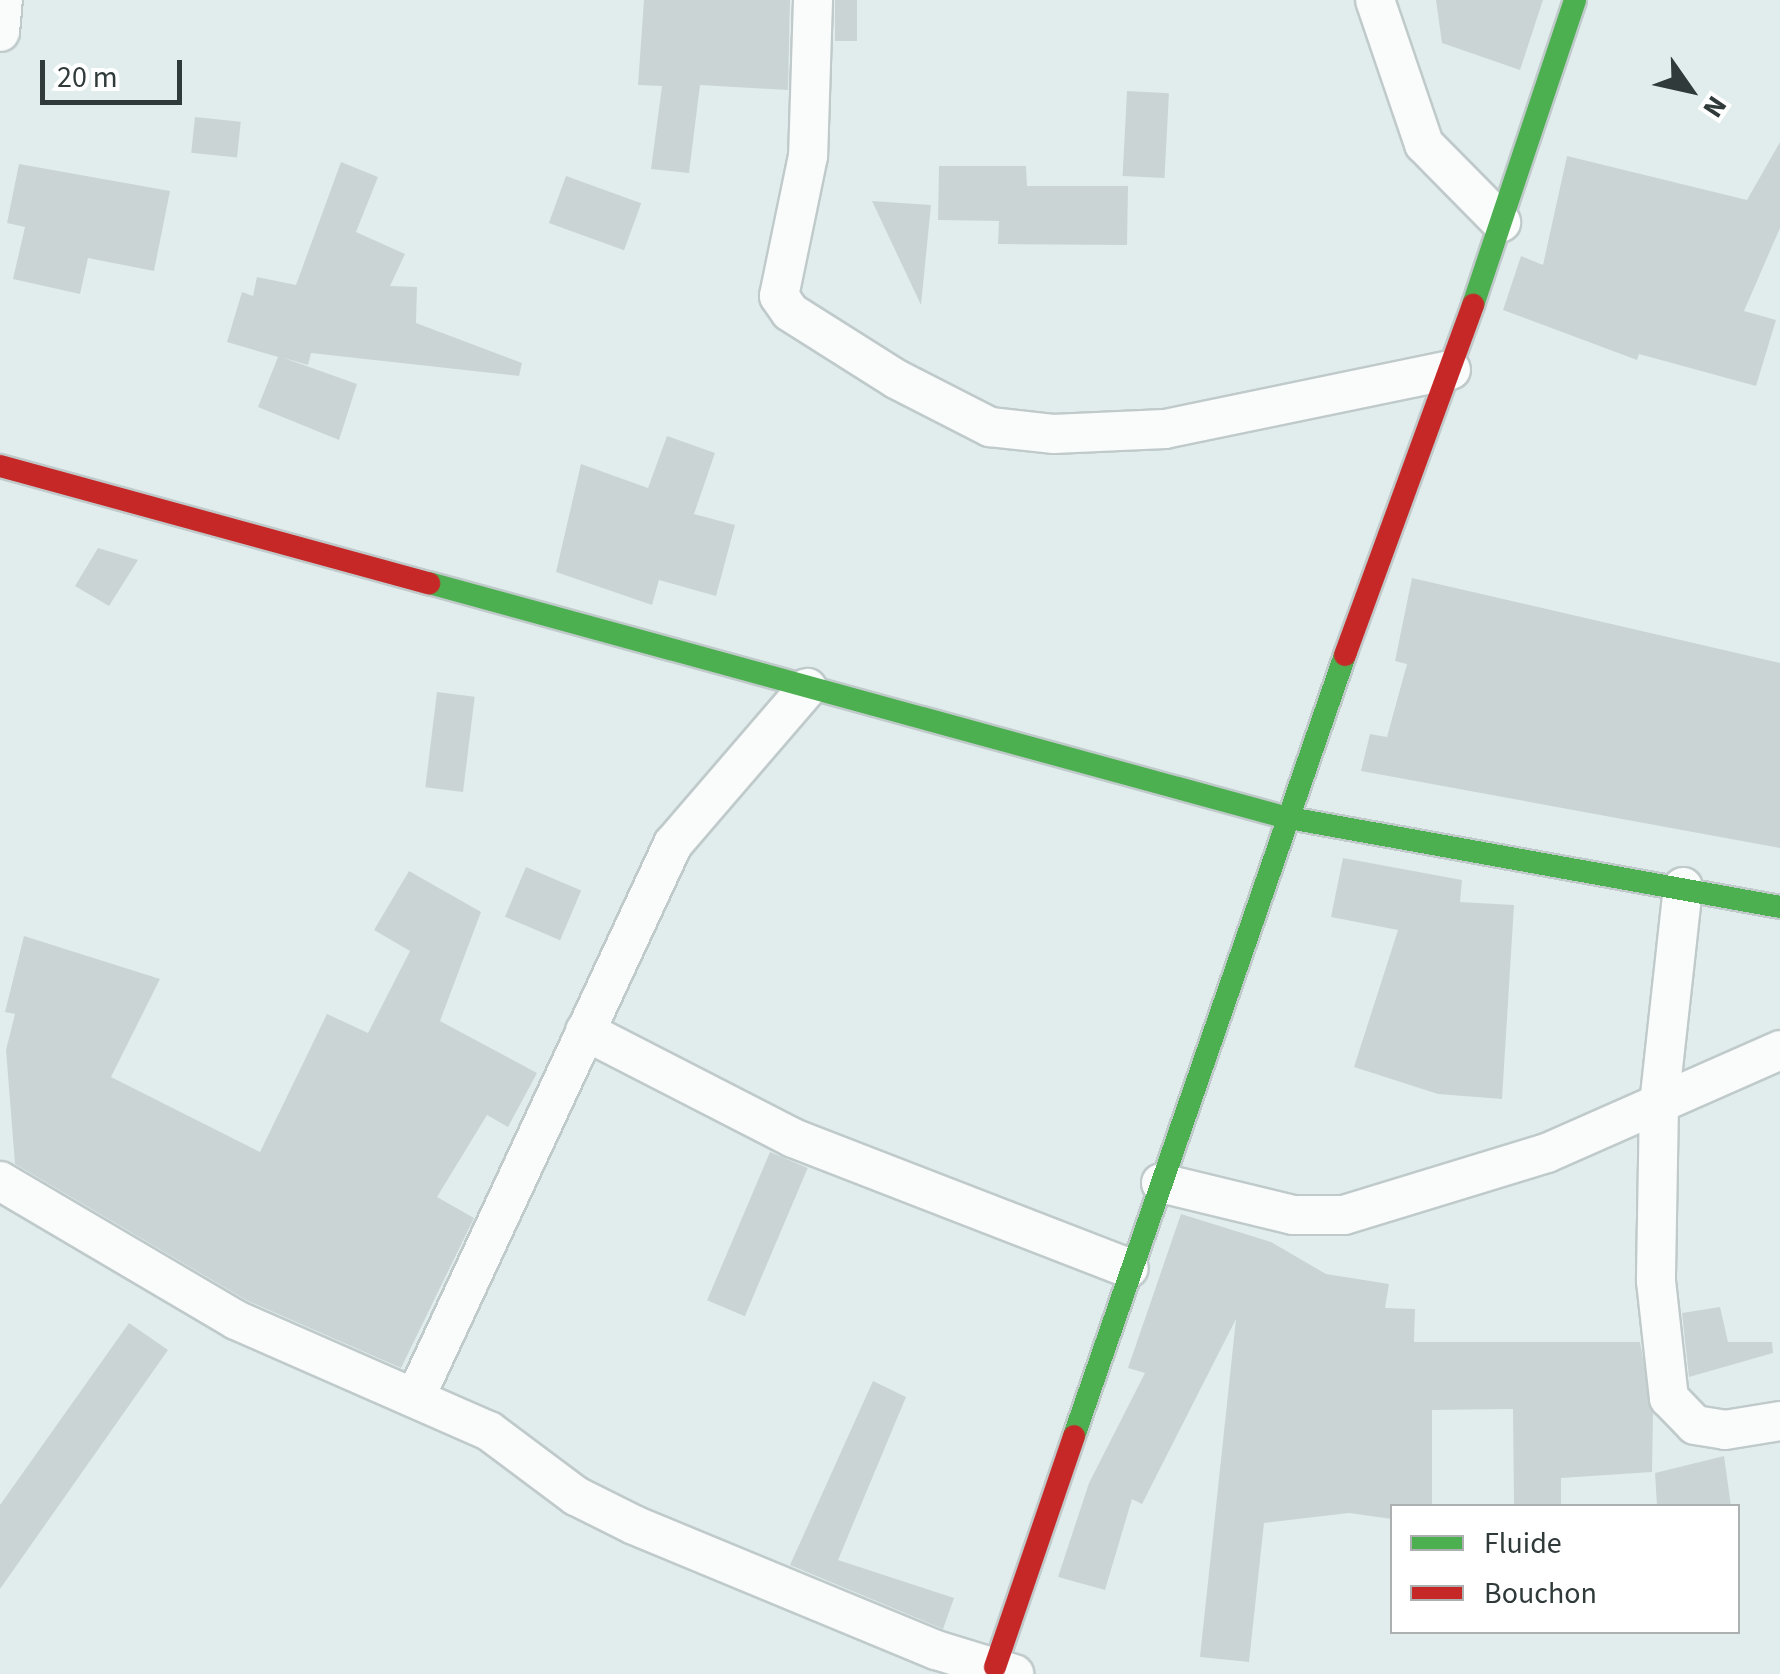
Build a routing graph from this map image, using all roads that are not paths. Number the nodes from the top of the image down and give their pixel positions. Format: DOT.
graph roads {
  1 [pos="2,0"];
  2 [pos="813,0"];
  3 [pos="1375,0"];
  4 [pos="1574,0"];
  5 [pos="0,32"];
  6 [pos="1502,222"];
  7 [pos="1451,370"];
  8 [pos="0,466"];
  9 [pos="807,688"];
  10 [pos="1284,817"];
  11 [pos="1683,887"];
  12 [pos="1780,907"];
  13 [pos="586,1032"];
  14 [pos="1780,1050"];
  15 [pos="1659,1103"];
  16 [pos="0,1182"];
  17 [pos="1161,1183"];
  18 [pos="1129,1268"];
  19 [pos="415,1398"];
  20 [pos="1780,1421"];
  21 [pos="927,1662"];
  22 [pos="1004,1671"];
  1 -- 5 [label="street"];
  2 -- 7 [label="street"];
  3 -- 6 [label="street"];
  4 -- 6 [label="street"];
  6 -- 7 [label="street"];
  7 -- 10 [label="street"];
  8 -- 9 [label="street"];
  9 -- 10 [label="street"];
  9 -- 13 [label="street"];
  10 -- 11 [label="street"];
  10 -- 17 [label="street"];
  11 -- 12 [label="street"];
  11 -- 15 [label="street"];
  13 -- 18 [label="street"];
  13 -- 19 [label="street"];
  14 -- 15 [label="street"];
  15 -- 17 [label="street"];
  15 -- 20 [label="street"];
  16 -- 19 [label="street"];
  17 -- 18 [label="street"];
  18 -- 22 [label="street"];
  19 -- 21 [label="street"];
  21 -- 22 [label="street"];
}
